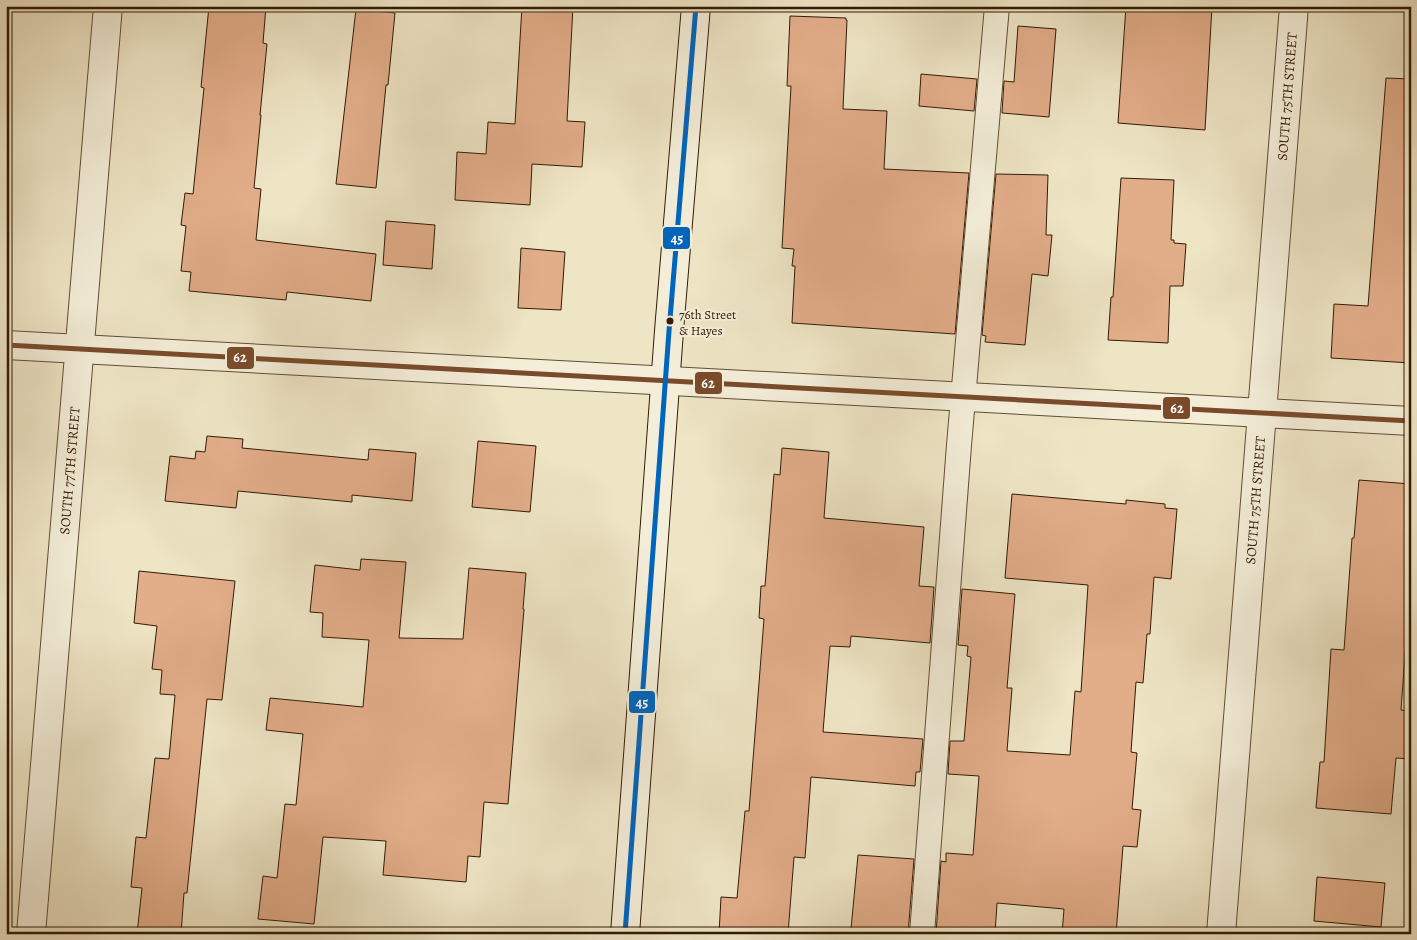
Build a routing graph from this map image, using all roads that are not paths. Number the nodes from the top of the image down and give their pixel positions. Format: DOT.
graph roads {
  1 [pos="108,6"];
  2 [pos="696,6"];
  3 [pos="997,6"];
  4 [pos="1294,6"];
  5 [pos="6,345"];
  6 [pos="79,348"];
  7 [pos="666,380"];
  8 [pos="962,397"];
  9 [pos="1262,413"];
  10 [pos="1411,421"];
  11 [pos="31,934"];
  12 [pos="625,934"];
  13 [pos="922,934"];
  14 [pos="1221,934"];
  1 -- 6 [label="street, SOUTH 77TH STREET"];
  2 -- 7 [label="street"];
  3 -- 8 [label="lane"];
  4 -- 9 [label="street, SOUTH 75TH STREET"];
  5 -- 6 [label="street"];
  6 -- 7 [label="street"];
  6 -- 11 [label="street, SOUTH 77TH STREET"];
  7 -- 8 [label="street"];
  7 -- 12 [label="street"];
  8 -- 9 [label="street"];
  8 -- 13 [label="lane"];
  9 -- 10 [label="street"];
  9 -- 14 [label="street, SOUTH 75TH STREET"];
}
